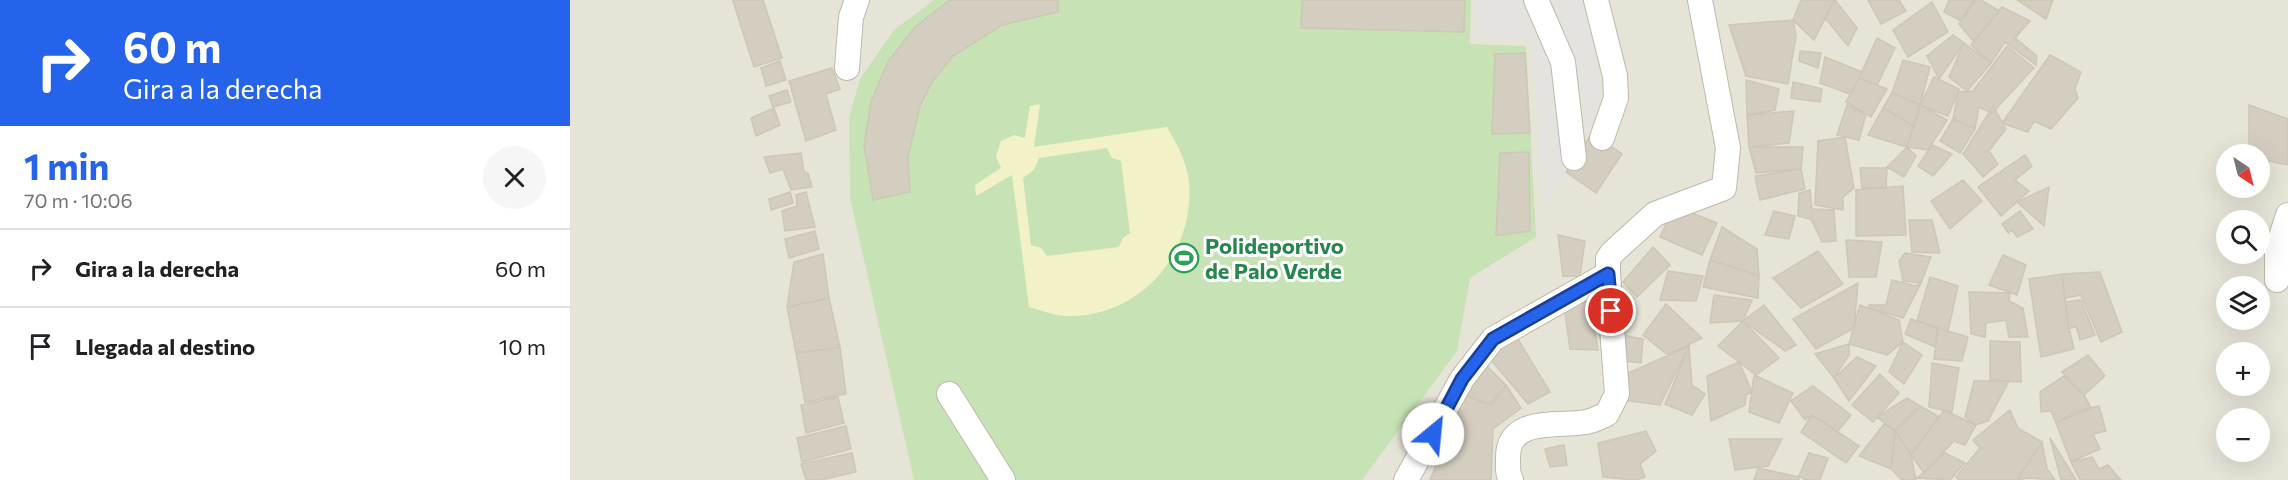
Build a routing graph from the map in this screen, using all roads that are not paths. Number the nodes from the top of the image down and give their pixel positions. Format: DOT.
graph roads {
  1 [pos="857,0"];
  2 [pos="1536,0"];
  3 [pos="1596,0"];
  4 [pos="1700,0"];
  5 [pos="847,68"];
  6 [pos="1602,138"];
  7 [pos="1574,158"];
  8 [pos="2288,215"];
  9 [pos="1608,274"];
  10 [pos="2277,280"];
  11 [pos="949,394"];
  12 [pos="1003,480"];
  13 [pos="1406,480"];
  14 [pos="1511,480"];
  1 -- 5 [label="street"];
  2 -- 7 [label="street"];
  3 -- 6 [label="street"];
  4 -- 9 [label="street"];
  8 -- 10 [label="street"];
  9 -- 13 [label="street"];
  9 -- 14 [label="street"];
  11 -- 12 [label="street"];
}
